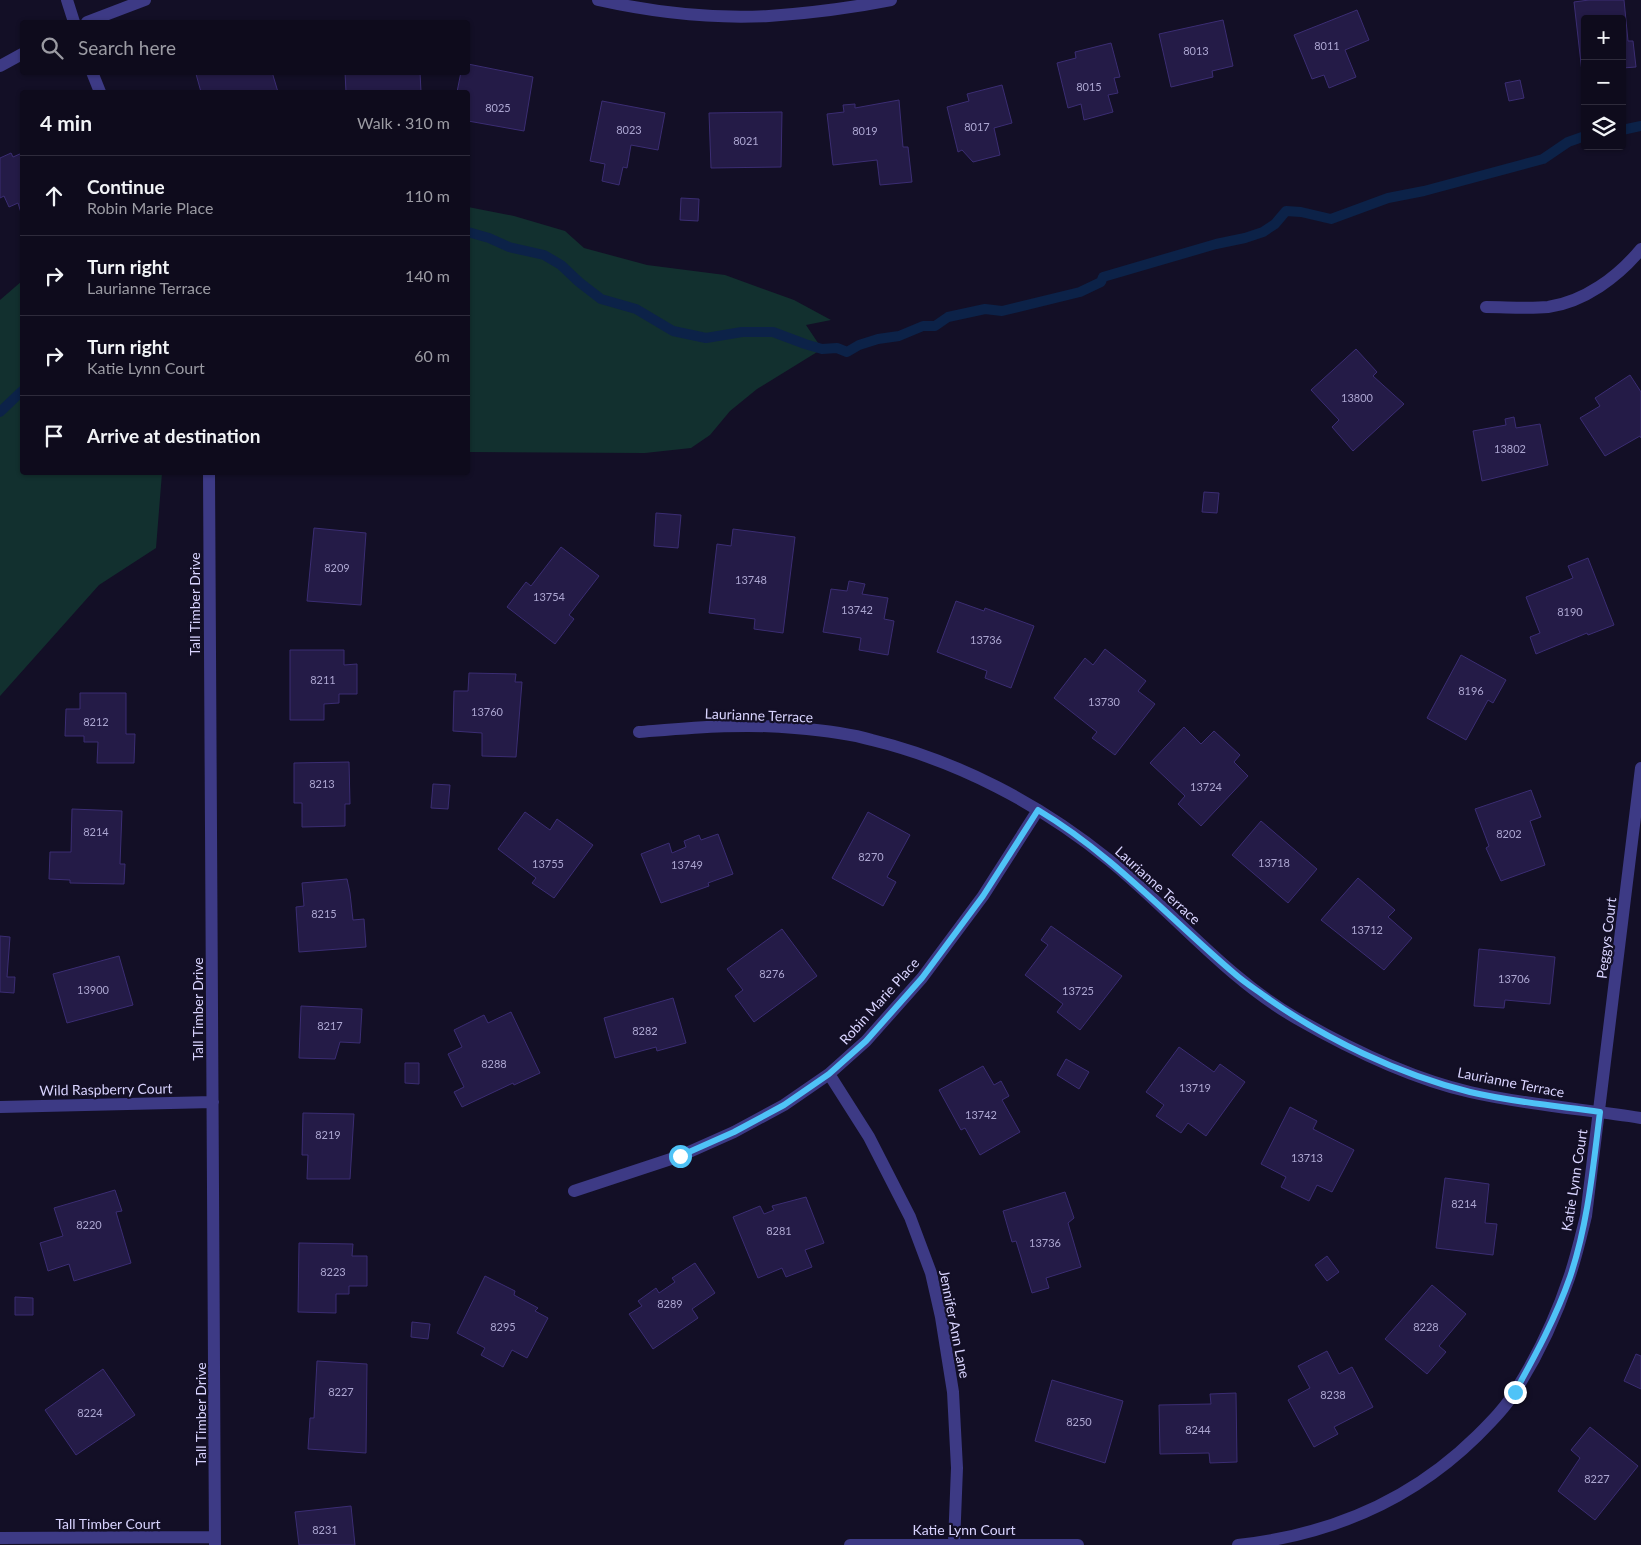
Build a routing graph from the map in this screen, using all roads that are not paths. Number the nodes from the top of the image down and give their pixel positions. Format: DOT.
graph roads {
  1 [pos="67,0"];
  2 [pos="145,0"];
  3 [pos="598,0"];
  4 [pos="891,0"];
  5 [pos="73,20"];
  6 [pos="92,20"];
  7 [pos="20,55"];
  8 [pos="0,66"];
  9 [pos="93,75"];
  10 [pos="99,90"];
  11 [pos="1641,249"];
  12 [pos="1486,307"];
  13 [pos="208,475"];
  14 [pos="639,732"];
  15 [pos="1641,768"];
  16 [pos="1038,810"];
  17 [pos="829,1074"];
  18 [pos="213,1102"];
  19 [pos="0,1107"];
  20 [pos="1600,1112"];
  21 [pos="1641,1118"];
  22 [pos="574,1191"];
  23 [pos="0,1538"];
  24 [pos="215,1541"];
  25 [pos="954,1544"];
  26 [pos="850,1545"];
  27 [pos="1078,1545"];
  28 [pos="1238,1545"];
  1 -- 5 [label="street"];
  2 -- 6 [label="street"];
  3 -- 4 [label="street"];
  7 -- 8 [label="street"];
  9 -- 10 [label="street"];
  11 -- 12 [label="street"];
  13 -- 18 [label="street, Tall Timber Drive"];
  14 -- 16 [label="street, Laurianne Terrace"];
  15 -- 20 [label="street, Peggys Court"];
  16 -- 17 [label="street, Robin Marie Place"];
  16 -- 20 [label="street, Laurianne Terrace"];
  17 -- 22 [label="street, Robin Marie Place"];
  17 -- 25 [label="street, Jennifer Ann Lane"];
  18 -- 19 [label="street, Wild Raspberry Court"];
  18 -- 24 [label="street, Tall Timber Drive"];
  20 -- 21 [label="street, Laurianne Terrace"];
  20 -- 28 [label="street, Katie Lynn Court"];
  23 -- 24 [label="street, Tall Timber Court"];
  25 -- 26 [label="street, Katie Lynn Court"];
  25 -- 27 [label="street, Katie Lynn Court"];
}
